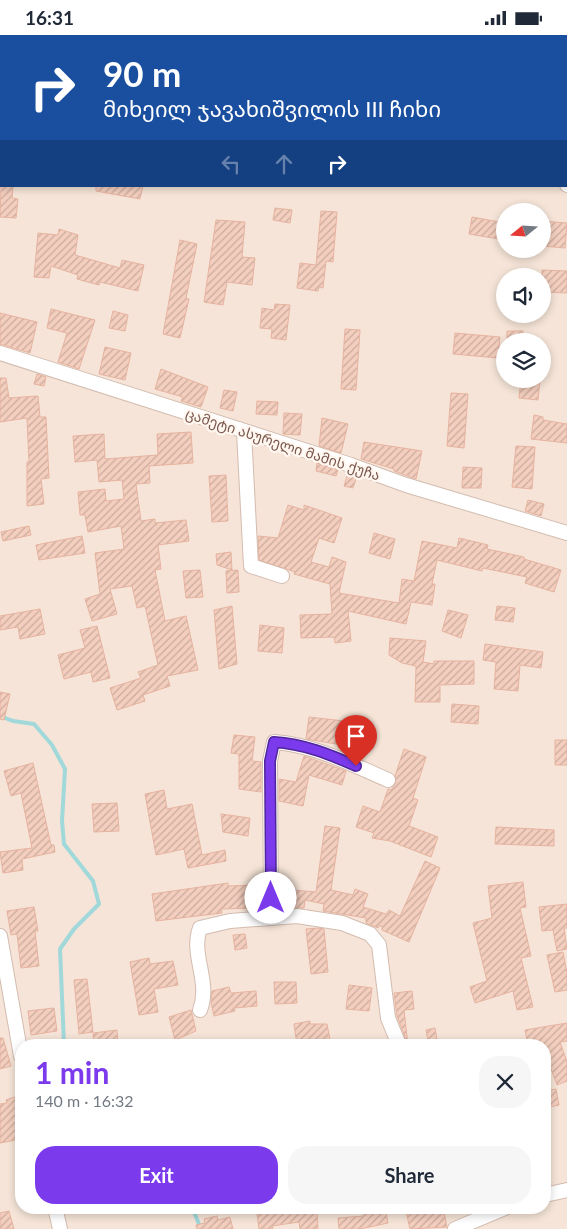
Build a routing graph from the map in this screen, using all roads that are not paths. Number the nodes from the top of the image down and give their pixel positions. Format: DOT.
graph roads {
  1 [pos="0,353"];
  2 [pos="244,432"];
  3 [pos="567,533"];
  4 [pos="282,577"];
  5 [pos="388,780"];
  6 [pos="271,917"];
  7 [pos="0,936"];
  8 [pos="200,1010"];
  9 [pos="18,1039"];
  10 [pos="397,1039"];
  11 [pos="567,1189"];
  12 [pos="551,1193"];
  13 [pos="57,1214"];
  14 [pos="490,1214"];
  15 [pos="60,1229"];
  16 [pos="455,1229"];
  1 -- 2 [label="street, ცამეტი ასურელი მამის ქუჩა"];
  2 -- 3 [label="street, ცამეტი ასურელი მამის ქუჩა"];
  2 -- 4 [label="street"];
  5 -- 6 [label="street"];
  6 -- 8 [label="street"];
  6 -- 10 [label="street"];
  7 -- 9 [label="street"];
  11 -- 12 [label="street"];
  13 -- 15 [label="street"];
  14 -- 16 [label="street"];
}
